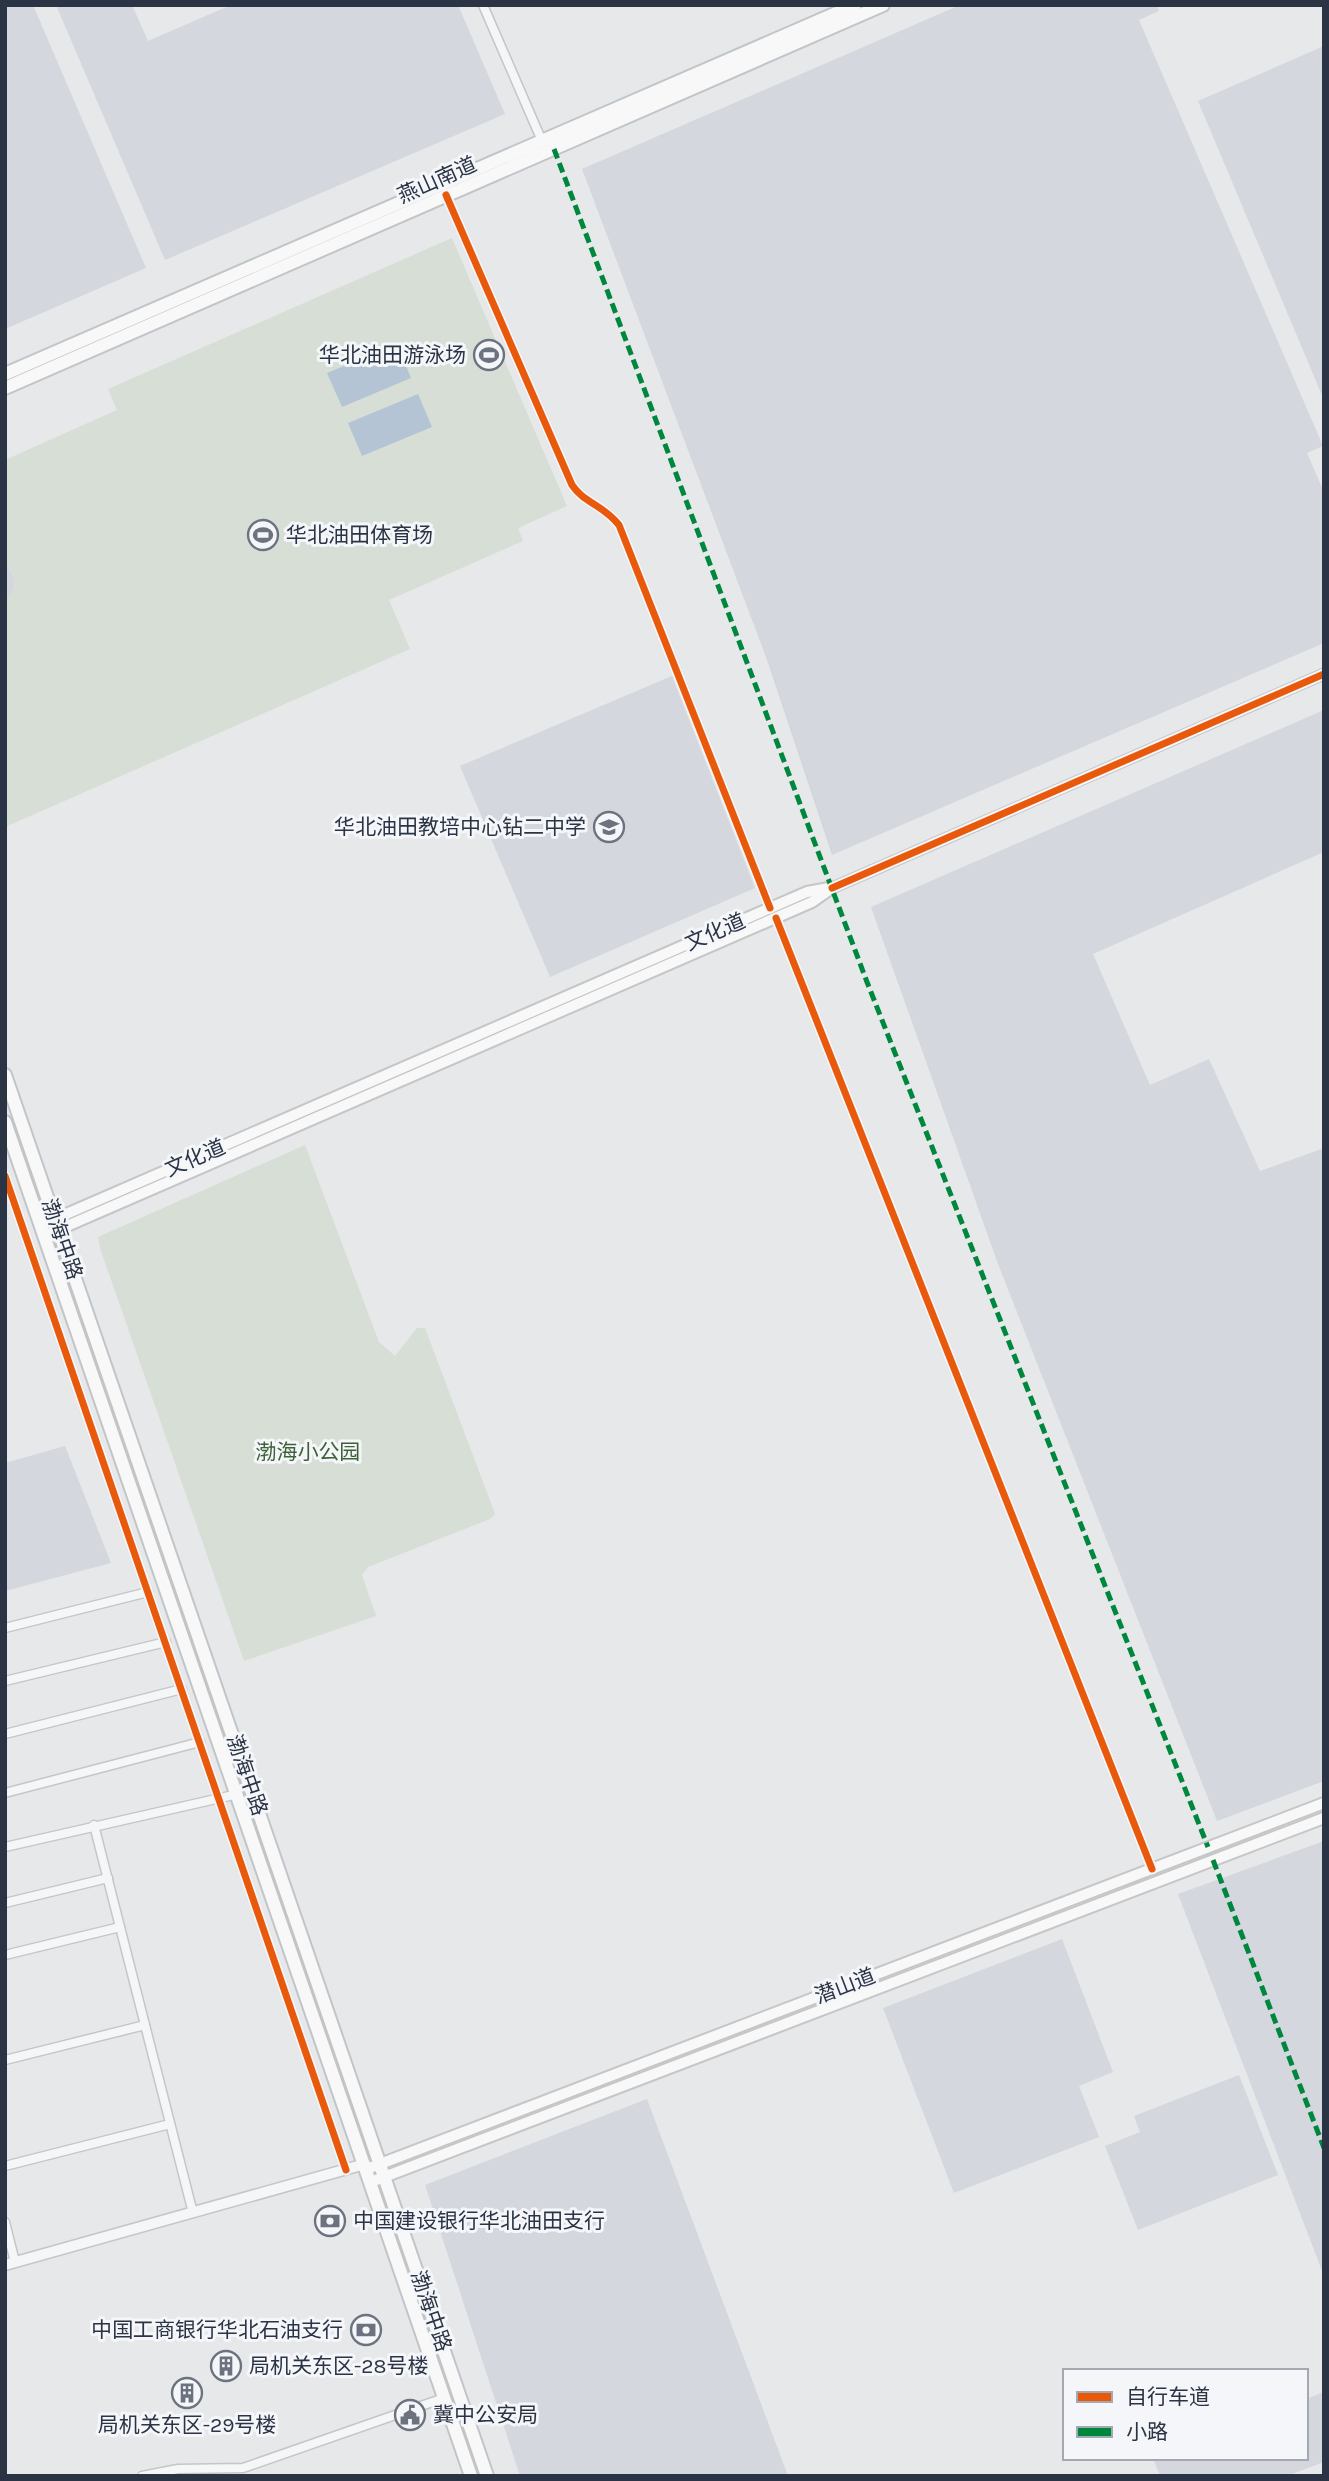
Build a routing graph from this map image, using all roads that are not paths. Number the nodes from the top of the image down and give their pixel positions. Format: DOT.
graph roads {
  1 [pos="483,5"];
  2 [pos="855,5"];
  3 [pos="883,5"];
  4 [pos="542,141"];
  5 [pos="446,195"];
  6 [pos="5,374"];
  7 [pos="5,388"];
  8 [pos="1324,674"];
  9 [pos="832,888"];
  10 [pos="773,913"];
  11 [pos="5,1075"];
  12 [pos="5,1122"];
  13 [pos="5,1176"];
  14 [pos="57,1224"];
  15 [pos="43,1230"];
  16 [pos="148,1592"];
  17 [pos="5,1628"];
  18 [pos="166,1642"];
  19 [pos="5,1681"];
  20 [pos="182,1689"];
  21 [pos="5,1734"];
  22 [pos="200,1742"];
  23 [pos="5,1793"];
  24 [pos="238,1794"];
  25 [pos="220,1798"];
  26 [pos="1324,1803"];
  27 [pos="1324,1818"];
  28 [pos="94,1825"];
  29 [pos="5,1847"];
  30 [pos="1152,1869"];
  31 [pos="108,1878"];
  32 [pos="5,1903"];
  33 [pos="120,1927"];
  34 [pos="5,1955"];
  35 [pos="145,2025"];
  36 [pos="5,2060"];
  37 [pos="170,2124"];
  38 [pos="5,2166"];
  39 [pos="346,2170"];
  40 [pos="384,2170"];
  41 [pos="368,2172"];
  42 [pos="193,2213"];
  43 [pos="5,2222"];
  44 [pos="10,2264"];
  45 [pos="444,2398"];
  46 [pos="142,2476"];
  47 [pos="471,2476"];
  48 [pos="487,2476"];
  1 -- 4 [label="street"];
  2 -- 4 [label="main road, 燕山南道"];
  3 -- 5 [label="main road, 燕山南道"];
  4 -- 6 [label="main road, 燕山南道"];
  5 -- 7 [label="main road, 燕山南道"];
  5 -- 10 [label="street"];
  8 -- 9 [label="street"];
  9 -- 10 [label="main road, 文化道"];
  10 -- 14 [label="main road, 文化道"];
  10 -- 30 [label="street"];
  11 -- 14 [label="main road, 渤海中路"];
  12 -- 15 [label="main road, 渤海中路"];
  13 -- 16 [label="street"];
  14 -- 15 [label="main road, 文化道"];
  14 -- 40 [label="main road, 渤海中路"];
  15 -- 24 [label="main road, 渤海中路"];
  16 -- 17 [label="street"];
  16 -- 18 [label="street"];
  18 -- 19 [label="street"];
  18 -- 20 [label="street"];
  20 -- 21 [label="street"];
  20 -- 22 [label="street"];
  22 -- 23 [label="street"];
  22 -- 25 [label="street"];
  24 -- 25 [label="street"];
  24 -- 41 [label="main road, 渤海中路"];
  25 -- 28 [label="street"];
  25 -- 39 [label="street"];
  26 -- 30 [label="main road, 潜山道"];
  27 -- 40 [label="main road, 潜山道"];
  28 -- 29 [label="street"];
  28 -- 31 [label="street"];
  30 -- 40 [label="main road, 潜山道"];
  31 -- 32 [label="street"];
  31 -- 33 [label="street"];
  33 -- 34 [label="street"];
  33 -- 35 [label="street"];
  35 -- 36 [label="street"];
  35 -- 37 [label="street"];
  37 -- 38 [label="street"];
  37 -- 42 [label="street"];
  39 -- 41 [label="street"];
  39 -- 42 [label="street"];
  40 -- 41 [label="main road, 潜山道"];
  40 -- 48 [label="main road, 渤海中路"];
  41 -- 45 [label="main road, 渤海中路"];
  42 -- 44 [label="street"];
  43 -- 44 [label="street"];
  45 -- 46 [label="street"];
  45 -- 47 [label="main road, 渤海中路"];
}
